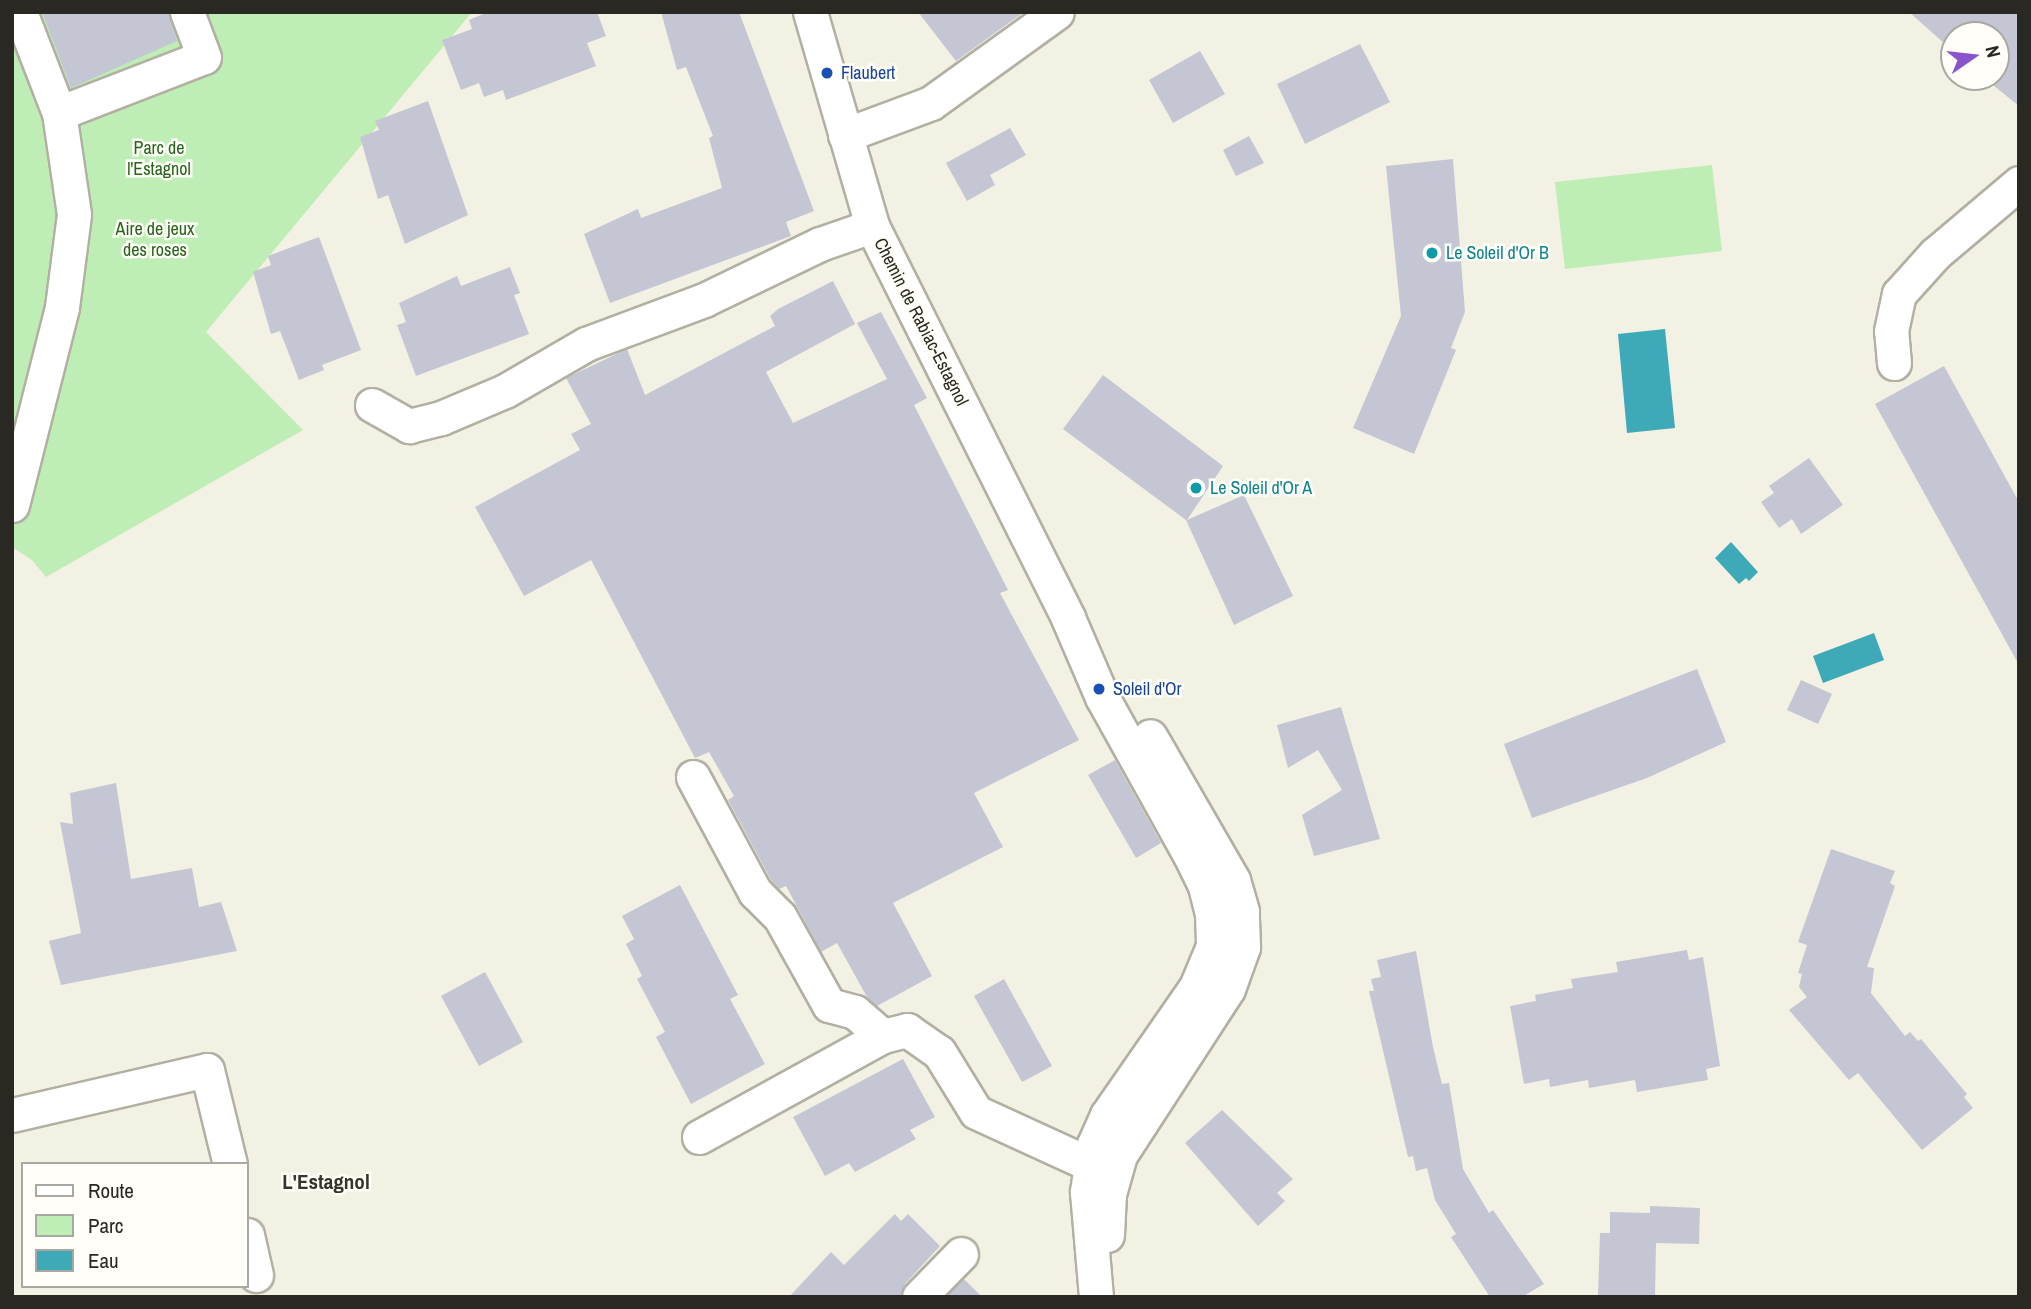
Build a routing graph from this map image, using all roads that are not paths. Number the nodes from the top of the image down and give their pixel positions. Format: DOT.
graph roads {
  1 [pos="20,12"];
  2 [pos="187,12"];
  3 [pos="810,12"];
  4 [pos="1057,12"];
  5 [pos="59,113"];
  6 [pos="845,135"];
  7 [pos="2019,183"];
  8 [pos="872,226"];
  9 [pos="1894,363"];
  10 [pos="372,405"];
  11 [pos="12,505"];
  12 [pos="693,777"];
  13 [pos="883,1036"];
  14 [pos="12,1115"];
  15 [pos="699,1137"];
  16 [pos="230,1162"];
  17 [pos="1101,1170"];
  18 [pos="248,1239"];
  19 [pos="961,1254"];
  20 [pos="256,1275"];
  21 [pos="919,1297"];
  22 [pos="1096,1297"];
  23 [pos="1106,1297"];
  1 -- 5 [label="street"];
  2 -- 5 [label="street"];
  3 -- 6 [label="street, Chemin de Rabiac-Estagnol"];
  4 -- 6 [label="street"];
  5 -- 11 [label="street"];
  6 -- 8 [label="street, Chemin de Rabiac-Estagnol"];
  7 -- 9 [label="street"];
  8 -- 10 [label="street"];
  8 -- 17 [label="street, Chemin de Rabiac-Estagnol"];
  12 -- 13 [label="street"];
  13 -- 15 [label="street"];
  13 -- 17 [label="street"];
  14 -- 16 [label="street"];
  17 -- 22 [label="street, Chemin de Rabiac-Estagnol"];
  17 -- 23 [label="street, Chemin de Rabiac-Estagnol"];
  18 -- 20 [label="street"];
  19 -- 21 [label="street"];
}
